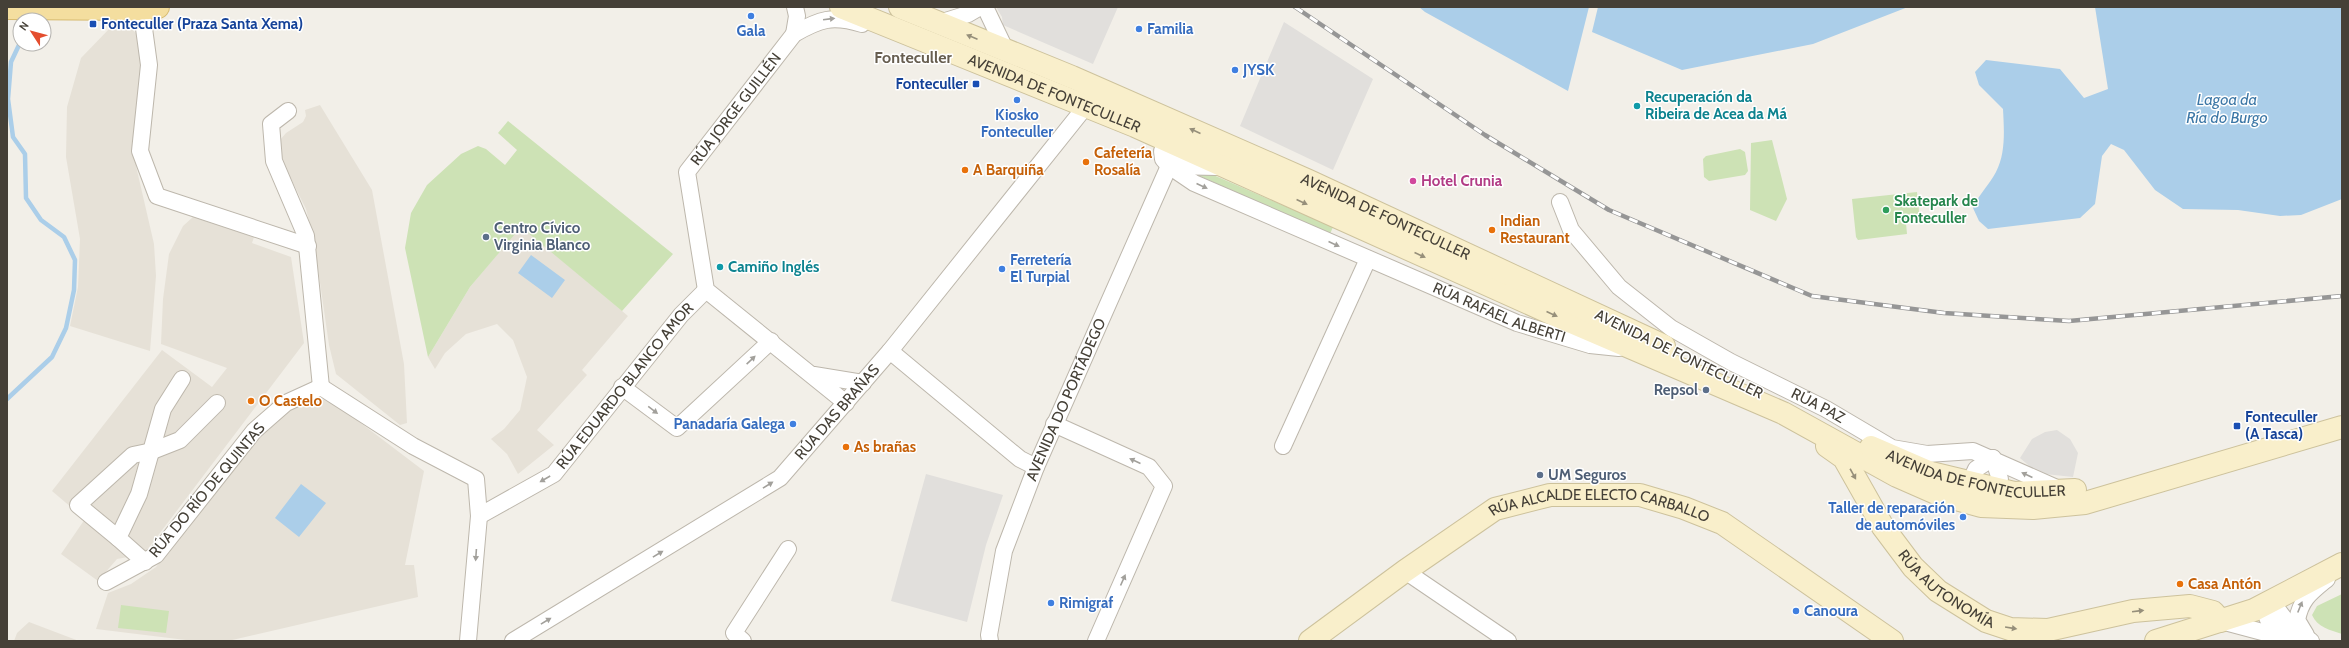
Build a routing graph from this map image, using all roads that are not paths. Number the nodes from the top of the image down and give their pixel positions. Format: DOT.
graph roads {
  1 [pos="795,7"];
  2 [pos="841,7"];
  3 [pos="900,7"];
  4 [pos="980,7"];
  5 [pos="985,7"];
  6 [pos="7,8"];
  7 [pos="148,8"];
  8 [pos="939,23"];
  9 [pos="794,34"];
  10 [pos="945,50"];
  11 [pos="1006,51"];
  12 [pos="1039,64"];
  13 [pos="1088,104"];
  14 [pos="288,111"];
  15 [pos="1176,145"];
  16 [pos="1169,166"];
  17 [pos="1229,168"];
  18 [pos="1309,181"];
  19 [pos="1560,202"];
  20 [pos="1409,227"];
  21 [pos="308,246"];
  22 [pos="1368,259"];
  23 [pos="706,290"];
  24 [pos="1532,304"];
  25 [pos="1517,323"];
  26 [pos="771,341"];
  27 [pos="1636,350"];
  28 [pos="890,351"];
  29 [pos="814,375"];
  30 [pos="182,379"];
  31 [pos="863,383"];
  32 [pos="321,387"];
  33 [pos="622,387"];
  34 [pos="846,403"];
  35 [pos="217,404"];
  36 [pos="1783,413"];
  37 [pos="2342,416"];
  38 [pos="1054,424"];
  39 [pos="2342,427"];
  40 [pos="1283,446"];
  41 [pos="152,451"];
  42 [pos="1993,458"];
  43 [pos="1036,467"];
  44 [pos="1897,476"];
  45 [pos="1970,482"];
  46 [pos="1993,491"];
  47 [pos="2058,498"];
  48 [pos="479,516"];
  49 [pos="118,538"];
  50 [pos="788,549"];
  51 [pos="145,562"];
  52 [pos="2342,565"];
  53 [pos="1405,571"];
  54 [pos="106,582"];
  55 [pos="2271,601"];
  56 [pos="2221,621"];
  57 [pos="468,641"];
  58 [pos="513,641"];
  59 [pos="743,641"];
  60 [pos="990,641"];
  61 [pos="1096,641"];
  62 [pos="1310,641"];
  63 [pos="1508,641"];
  64 [pos="1892,641"];
  65 [pos="2156,641"];
  66 [pos="2310,641"];
  1 -- 9 [label="street"];
  2 -- 10 [label="main road, AVENIDA DE FONTECULLER"];
  3 -- 8 [label="main road, AVENIDA DE FONTECULLER"];
  4 -- 8 [label="street"];
  5 -- 11 [label="street"];
  6 -- 7 [label="main road"];
  7 -- 21 [label="street"];
  11 -- 8 [label="main road, AVENIDA DE FONTECULLER, one-way"];
  9 -- 10 [label="street, RÚA JORGE GUILLÉN, one-way"];
  9 -- 23 [label="street, RÚA JORGE GUILLÉN"];
  10 -- 13 [label="main road, AVENIDA DE FONTECULLER"];
  11 -- 12 [label="main road, AVENIDA DE FONTECULLER"];
  12 -- 13 [label="street, AVENIDA DE FONTECULLER"];
  18 -- 12 [label="main road, AVENIDA DE FONTECULLER, one-way"];
  13 -- 15 [label="street, AVENIDA DE FONTECULLER"];
  13 -- 15 [label="main road, AVENIDA DE FONTECULLER"];
  13 -- 28 [label="street, RÚA DAS BRAÑAS"];
  14 -- 21 [label="street"];
  15 -- 16 [label="street, AVENIDA DO PORTÁDEGO"];
  15 -- 17 [label="main road, AVENIDA DE FONTECULLER"];
  15 -- 18 [label="street"];
  16 -- 17 [label="street"];
  16 -- 22 [label="street, RÚA RAFAEL ALBERTI, one-way"];
  16 -- 38 [label="street, AVENIDA DO PORTÁDEGO"];
  17 -- 24 [label="main road, AVENIDA DE FONTECULLER, one-way"];
  18 -- 20 [label="main road, AVENIDA DE FONTECULLER"];
  19 -- 42 [label="street, RÚA PAZ"];
  20 -- 24 [label="main road"];
  20 -- 45 [label="main road, AVENIDA DE FONTECULLER"];
  21 -- 32 [label="street"];
  22 -- 25 [label="street, RÚA RAFAEL ALBERTI"];
  22 -- 40 [label="street"];
  23 -- 26 [label="street"];
  23 -- 33 [label="street, RÚA EDUARDO BLANCO AMOR"];
  24 -- 25 [label="street"];
  24 -- 27 [label="main road, AVENIDA DE FONTECULLER, one-way"];
  25 -- 27 [label="street, RÚA RAFAEL ALBERTI"];
  26 -- 29 [label="street"];
  33 -- 26 [label="street, one-way"];
  27 -- 36 [label="main road, AVENIDA DE FONTECULLER"];
  28 -- 31 [label="street, RÚA DAS BRAÑAS"];
  28 -- 43 [label="street"];
  29 -- 31 [label="street"];
  29 -- 34 [label="street"];
  30 -- 41 [label="street"];
  31 -- 34 [label="street, RÚA DAS BRAÑAS"];
  32 -- 48 [label="street"];
  32 -- 51 [label="street, RÚA DO RÍO DE QUINTAS"];
  33 -- 48 [label="street, RÚA EDUARDO BLANCO AMOR, one-way"];
  58 -- 34 [label="street, RÚA DAS BRAÑAS, one-way"];
  35 -- 41 [label="street"];
  36 -- 44 [label="main road, AVENIDA DE FONTECULLER"];
  36 -- 56 [label="main road, RÚA AUTONOMÍA, one-way"];
  37 -- 47 [label="main road, AVENIDA DE FONTECULLER"];
  38 -- 43 [label="street, AVENIDA DO PORTÁDEGO"];
  61 -- 38 [label="street, one-way"];
  39 -- 47 [label="main road, AVENIDA DE FONTECULLER"];
  41 -- 49 [label="street"];
  41 -- 49 [label="street"];
  42 -- 45 [label="street"];
  42 -- 46 [label="street"];
  47 -- 42 [label="street, RÚA PAZ, one-way"];
  43 -- 60 [label="street, AVENIDA DO PORTÁDEGO"];
  44 -- 46 [label="street"];
  44 -- 47 [label="main road, AVENIDA DE FONTECULLER"];
  45 -- 46 [label="main road, AVENIDA DE FONTECULLER"];
  46 -- 47 [label="main road, AVENIDA DE FONTECULLER"];
  48 -- 57 [label="street, one-way"];
  49 -- 51 [label="street"];
  50 -- 59 [label="street"];
  51 -- 54 [label="street, RÚA DO RÍO DE QUINTAS"];
  52 -- 55 [label="main road"];
  66 -- 52 [label="street, one-way"];
  53 -- 62 [label="main road, RÚA ALCALDE ELECTO CARBALLO"];
  53 -- 63 [label="street"];
  53 -- 64 [label="main road, RÚA ALCALDE ELECTO CARBALLO"];
  55 -- 56 [label="main road"];
  55 -- 66 [label="street"];
  56 -- 65 [label="main road"];
  56 -- 66 [label="street"];
}
